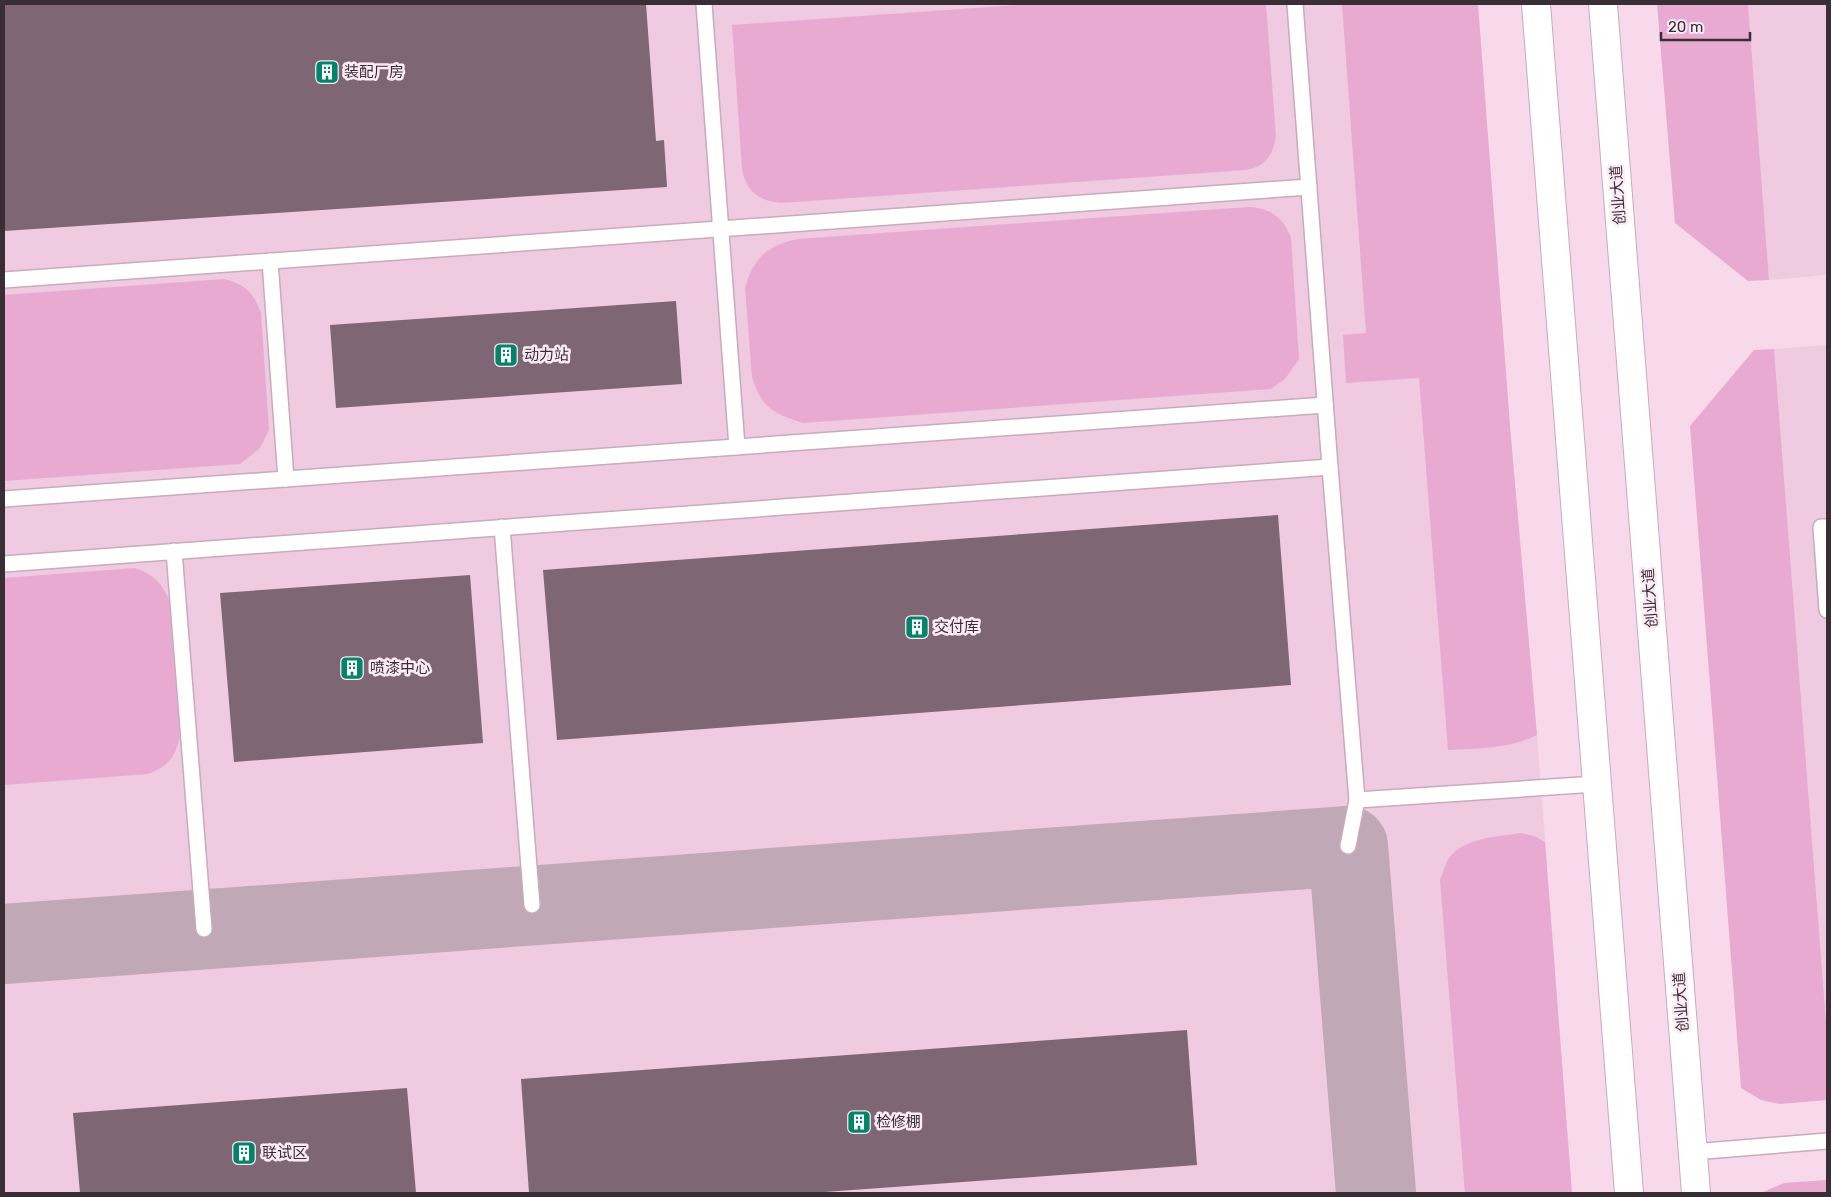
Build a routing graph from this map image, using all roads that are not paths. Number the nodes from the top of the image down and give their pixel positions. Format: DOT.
graph roads {
  1 [pos="704,4"];
  2 [pos="1295,4"];
  3 [pos="1536,4"];
  4 [pos="1603,4"];
  5 [pos="1309,187"];
  6 [pos="721,229"];
  7 [pos="270,261"];
  8 [pos="4,280"];
  9 [pos="1325,405"];
  10 [pos="738,447"];
  11 [pos="1330,467"];
  12 [pos="286,479"];
  13 [pos="4,499"];
  14 [pos="502,527"];
  15 [pos="1827,527"];
  16 [pos="174,551"];
  17 [pos="4,564"];
  18 [pos="1827,610"];
  19 [pos="1596,784"];
  20 [pos="1357,800"];
  21 [pos="1348,846"];
  22 [pos="532,905"];
  23 [pos="204,929"];
  24 [pos="1827,1141"];
  25 [pos="1693,1152"];
  26 [pos="1628,1193"];
  27 [pos="1696,1193"];
  1 -- 6 [label="lane"];
  2 -- 5 [label="lane"];
  3 -- 19 [label="main road"];
  4 -- 25 [label="main road, 创业大道"];
  5 -- 6 [label="lane"];
  5 -- 9 [label="lane"];
  6 -- 7 [label="lane"];
  6 -- 10 [label="lane"];
  7 -- 8 [label="lane"];
  7 -- 12 [label="lane"];
  9 -- 10 [label="lane"];
  9 -- 11 [label="lane"];
  10 -- 12 [label="lane"];
  11 -- 14 [label="lane"];
  11 -- 20 [label="lane"];
  12 -- 13 [label="lane"];
  14 -- 16 [label="lane"];
  14 -- 22 [label="lane"];
  15 -- 18 [label="lane"];
  16 -- 17 [label="lane"];
  16 -- 23 [label="lane"];
  19 -- 20 [label="lane"];
  19 -- 26 [label="main road"];
  20 -- 21 [label="lane"];
  24 -- 25 [label="lane"];
  25 -- 27 [label="main road, 创业大道"];
}
